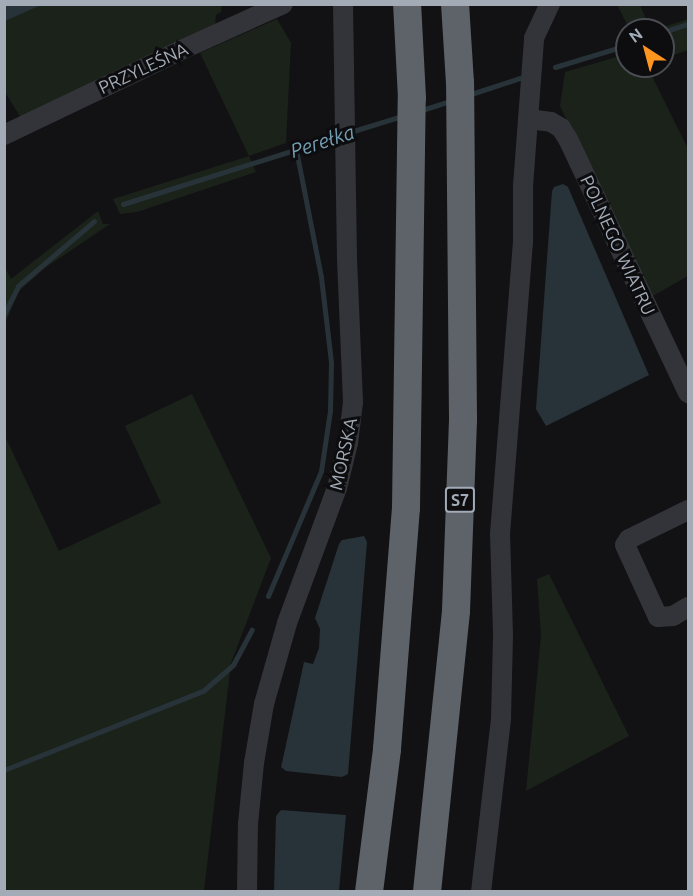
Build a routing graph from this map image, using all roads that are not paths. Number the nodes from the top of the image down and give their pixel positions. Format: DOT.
graph roads {
  1 [pos="283,4"];
  2 [pos="343,4"];
  3 [pos="407,4"];
  4 [pos="454,4"];
  5 [pos="550,4"];
  6 [pos="528,119"];
  7 [pos="4,135"];
  8 [pos="688,393"];
  9 [pos="688,510"];
  10 [pos="688,608"];
  11 [pos="247,891"];
  12 [pos="369,891"];
  13 [pos="427,891"];
  14 [pos="481,891"];
  1 -- 7 [label="street, PRZYLEŚNA"];
  2 -- 11 [label="street, MORSKA"];
  3 -- 12 [label="highway"];
  4 -- 13 [label="highway, S7"];
  5 -- 6 [label="street"];
  6 -- 8 [label="street, POLNEGO WIATRU"];
  6 -- 14 [label="street"];
  9 -- 10 [label="street"];
}
